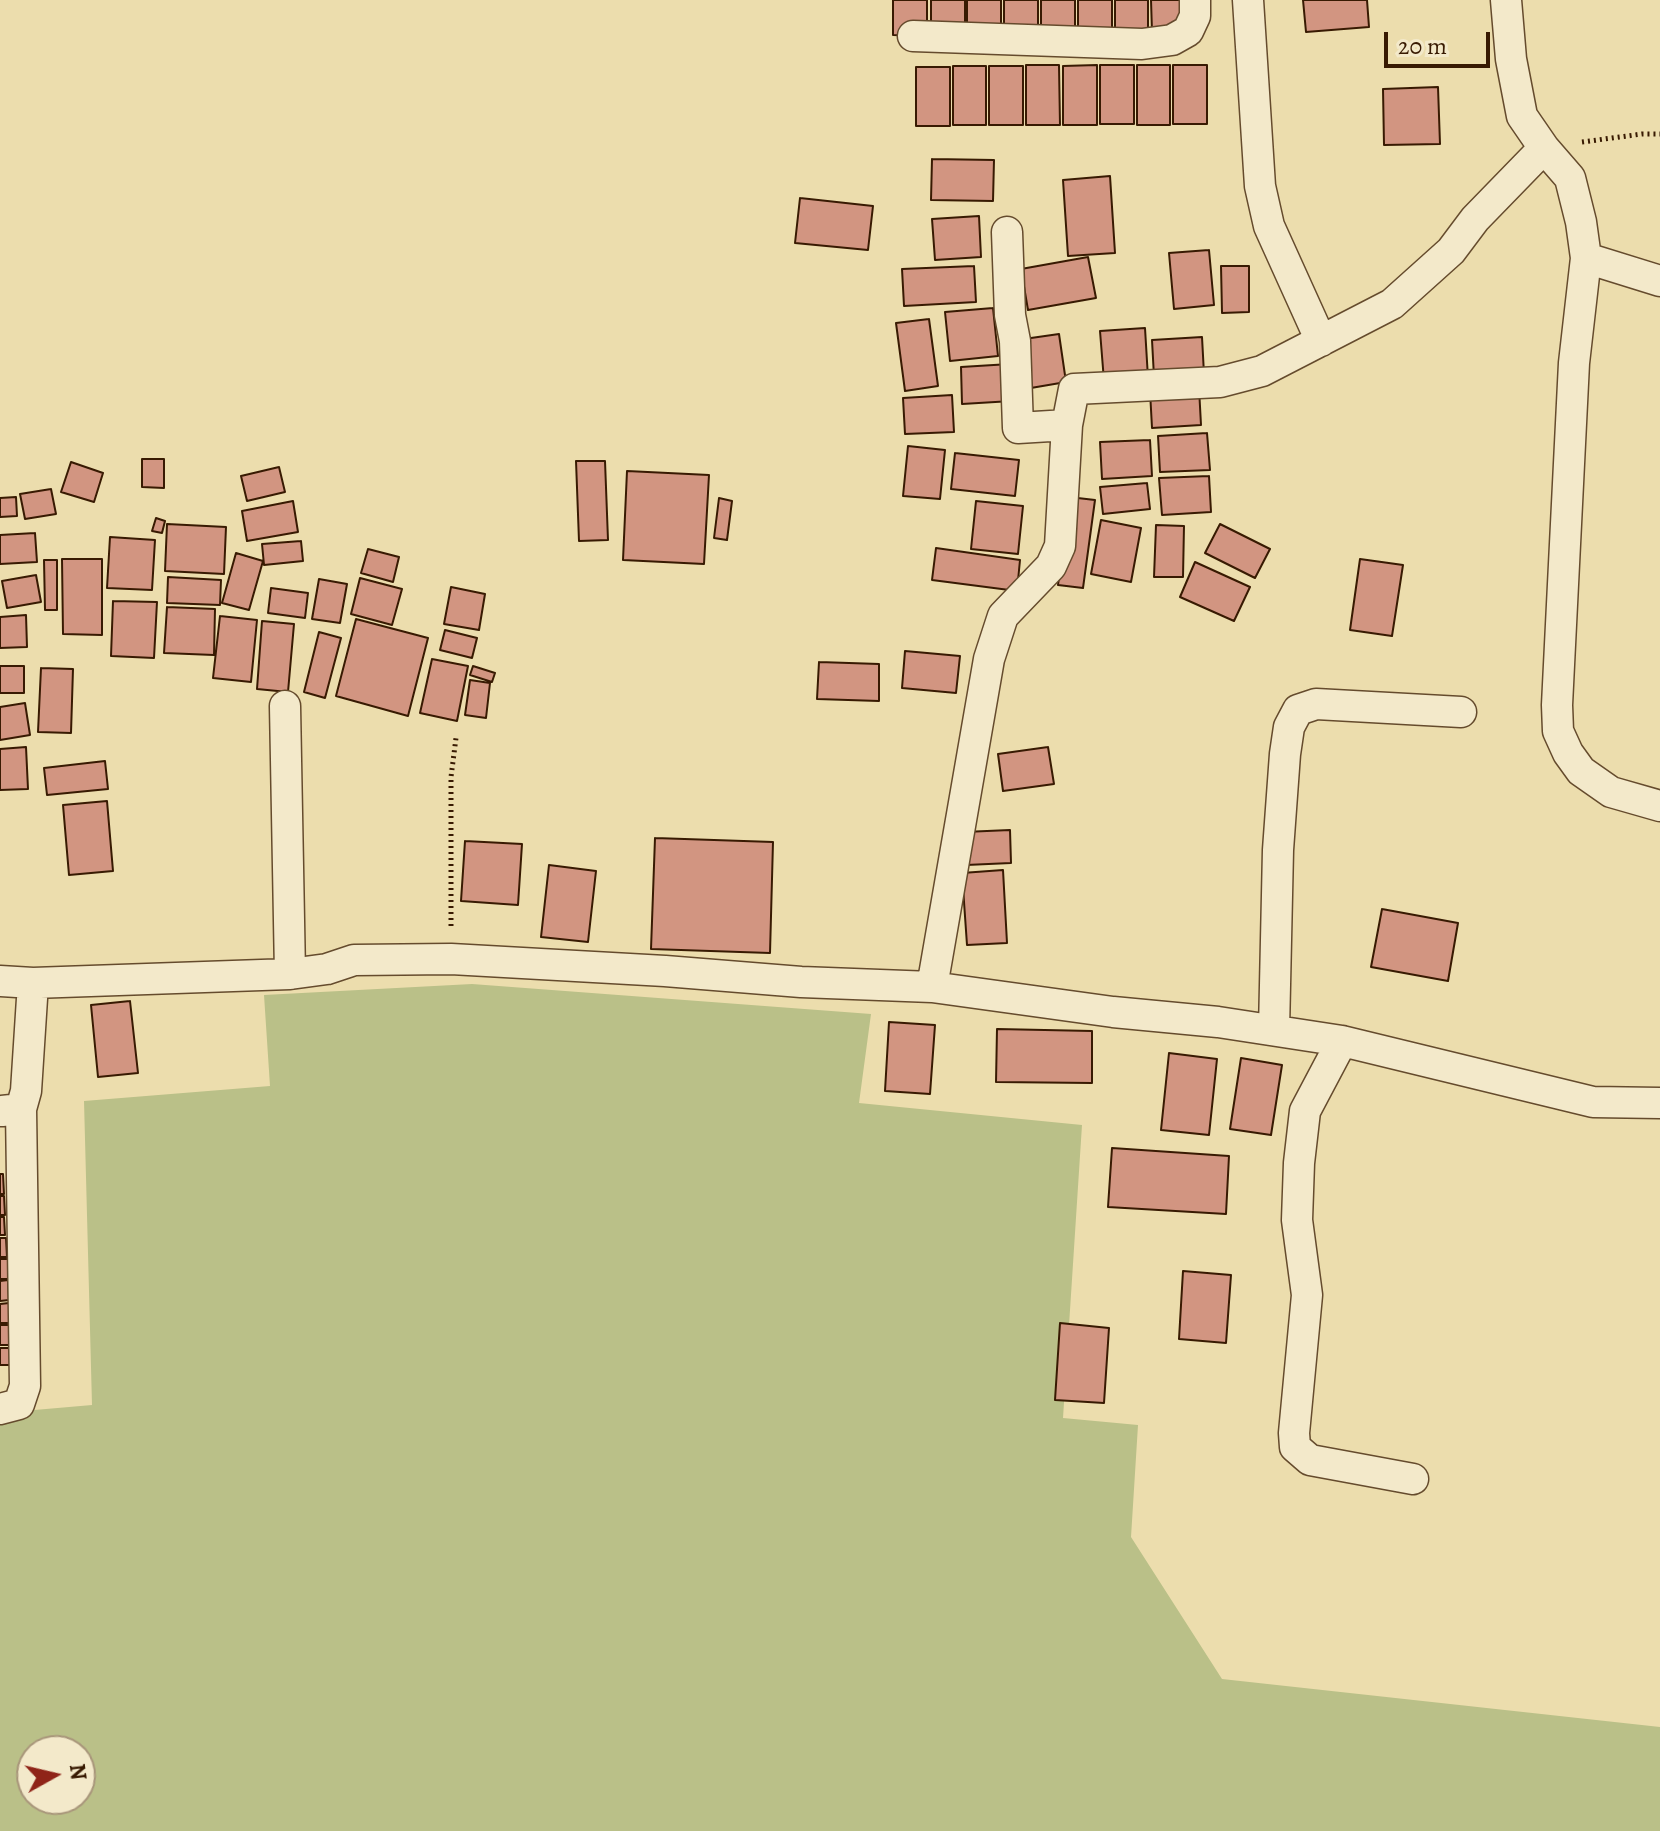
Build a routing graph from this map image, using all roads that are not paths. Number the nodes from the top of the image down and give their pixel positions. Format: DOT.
graph roads {
  1 [pos="1195,0"];
  2 [pos="1248,0"];
  3 [pos="1506,0"];
  4 [pos="913,36"];
  5 [pos="1544,148"];
  6 [pos="1007,232"];
  7 [pos="1586,258"];
  8 [pos="1660,281"];
  9 [pos="1321,341"];
  10 [pos="1067,425"];
  11 [pos="285,706"];
  12 [pos="1461,712"];
  13 [pos="1660,806"];
  14 [pos="290,974"];
  15 [pos="0,981"];
  16 [pos="33,983"];
  17 [pos="932,987"];
  18 [pos="1274,1030"];
  19 [pos="1342,1041"];
  20 [pos="1660,1103"];
  21 [pos="10,1110"];
  22 [pos="0,1409"];
  23 [pos="1413,1479"];
  1 -- 4 [label="street"];
  2 -- 9 [label="street"];
  3 -- 5 [label="street"];
  5 -- 7 [label="street"];
  5 -- 9 [label="street"];
  6 -- 10 [label="street"];
  7 -- 8 [label="street"];
  7 -- 13 [label="street"];
  9 -- 10 [label="street"];
  10 -- 17 [label="street"];
  11 -- 14 [label="street"];
  12 -- 18 [label="street"];
  14 -- 16 [label="street"];
  14 -- 17 [label="street"];
  15 -- 16 [label="street"];
  16 -- 21 [label="street"];
  17 -- 18 [label="street"];
  18 -- 19 [label="street"];
  19 -- 20 [label="street"];
  19 -- 23 [label="street"];
  21 -- 22 [label="street"];
}
